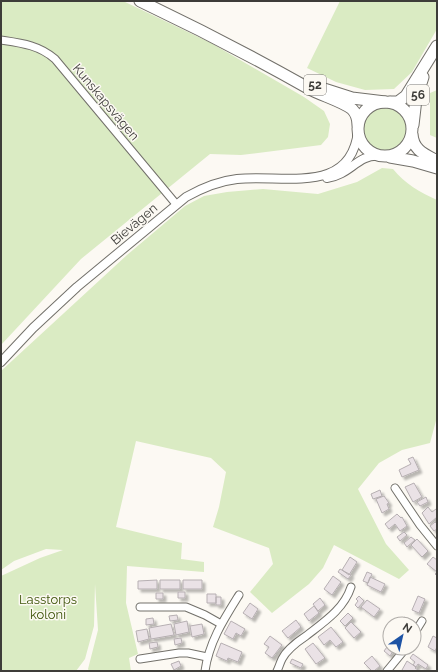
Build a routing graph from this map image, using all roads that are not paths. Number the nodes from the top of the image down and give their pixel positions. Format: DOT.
graph roads {
  1 [pos="140,1"];
  2 [pos="154,1"];
  3 [pos="1,40"];
  4 [pos="437,46"];
  5 [pos="428,61"];
  6 [pos="387,102"];
  7 [pos="358,128"];
  8 [pos="412,132"];
  9 [pos="381,156"];
  10 [pos="437,161"];
  11 [pos="437,168"];
  12 [pos="316,178"];
  13 [pos="176,204"];
  14 [pos="1,362"];
  15 [pos="395,488"];
  16 [pos="437,546"];
  17 [pos="351,587"];
  18 [pos="239,595"];
  19 [pos="140,607"];
  20 [pos="221,624"];
  21 [pos="400,656"];
  22 [pos="207,657"];
  23 [pos="140,659"];
  24 [pos="205,671"];
  25 [pos="277,671"];
  26 [pos="388,671"];
  1 -- 7 [label="main road, 52"];
  2 -- 6 [label="main road, 52"];
  3 -- 13 [label="street, Kunskapsvägen"];
  4 -- 5 [label="main road, 56"];
  5 -- 6 [label="main road, 56"];
  5 -- 8 [label="main road, 56"];
  6 -- 7 [label="main road"];
  6 -- 8 [label="main road, 52"];
  7 -- 9 [label="main road, 52"];
  7 -- 12 [label="street, Bievägen"];
  8 -- 9 [label="main road"];
  8 -- 10 [label="main road, 52"];
  9 -- 11 [label="main road, 52"];
  9 -- 12 [label="street, Bievägen"];
  12 -- 13 [label="street, Bievägen"];
  13 -- 14 [label="street, Bievägen"];
  15 -- 16 [label="street"];
  17 -- 25 [label="street"];
  18 -- 20 [label="street"];
  19 -- 20 [label="street"];
  20 -- 22 [label="street"];
  21 -- 26 [label="street"];
  22 -- 23 [label="street"];
  22 -- 24 [label="street"];
}
